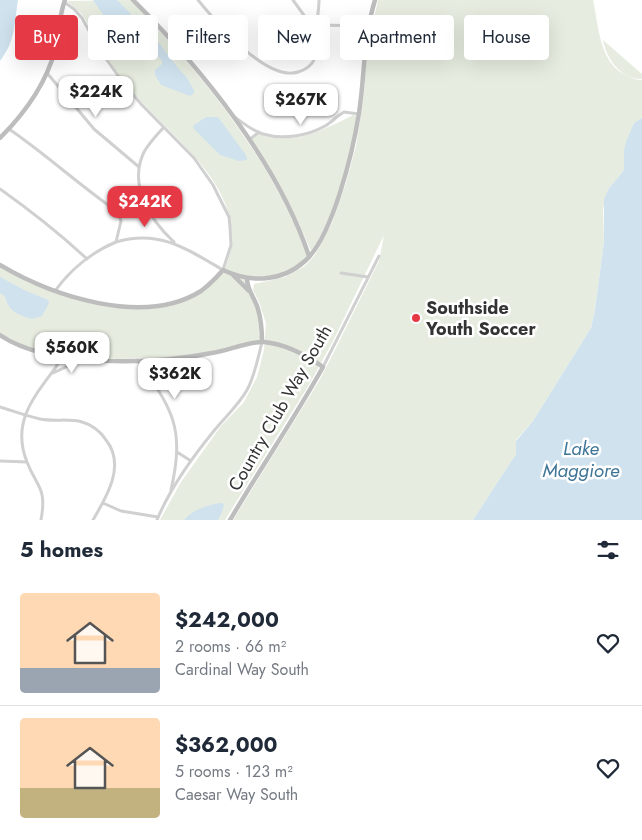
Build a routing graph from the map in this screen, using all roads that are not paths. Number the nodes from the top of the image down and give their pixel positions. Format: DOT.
graph roads {
  1 [pos="133,0"];
  2 [pos="198,0"];
  3 [pos="293,0"];
  4 [pos="320,0"];
  5 [pos="375,0"];
  6 [pos="64,1"];
  7 [pos="210,15"];
  8 [pos="304,15"];
  9 [pos="318,15"];
  10 [pos="371,15"];
  11 [pos="168,38"];
  12 [pos="248,51"];
  13 [pos="258,59"];
  14 [pos="188,60"];
  15 [pos="259,60"];
  16 [pos="314,60"];
  17 [pos="363,60"];
  18 [pos="47,73"];
  19 [pos="359,114"];
  20 [pos="234,117"];
  21 [pos="163,128"];
  22 [pos="9,129"];
  23 [pos="259,132"];
  24 [pos="0,138"];
  25 [pos="248,140"];
  26 [pos="140,168"];
  27 [pos="0,189"];
  28 [pos="141,193"];
  29 [pos="118,212"];
  30 [pos="116,242"];
  31 [pos="174,243"];
  32 [pos="309,256"];
  33 [pos="378,256"];
  34 [pos="87,259"];
  35 [pos="0,265"];
  36 [pos="223,270"];
  37 [pos="341,273"];
  38 [pos="232,274"];
  39 [pos="248,278"];
  40 [pos="368,278"];
  41 [pos="256,279"];
  42 [pos="54,291"];
  43 [pos="250,292"];
  44 [pos="0,335"];
  45 [pos="262,342"];
  46 [pos="54,355"];
  47 [pos="84,359"];
  48 [pos="137,360"];
  49 [pos="323,367"];
  50 [pos="52,373"];
  51 [pos="0,407"];
  52 [pos="25,414"];
  53 [pos="177,452"];
  54 [pos="0,461"];
  55 [pos="191,461"];
  56 [pos="27,462"];
  57 [pos="170,493"];
  58 [pos="103,503"];
  59 [pos="157,518"];
  60 [pos="41,520"];
  61 [pos="93,520"];
  62 [pos="230,520"];
  1 -- 11 [label="street"];
  2 -- 7 [label="street"];
  3 -- 8 [label="street"];
  4 -- 9 [label="street"];
  5 -- 10 [label="street"];
  6 -- 18 [label="street"];
  6 -- 21 [label="street"];
  12 -- 13 [label="street"];
  14 -- 20 [label="street"];
  15 -- 16 [label="street"];
  17 -- 19 [label="street"];
  18 -- 22 [label="street"];
  18 -- 26 [label="street"];
  19 -- 23 [label="street"];
  19 -- 32 [label="street"];
  20 -- 23 [label="street"];
  20 -- 25 [label="street"];
  21 -- 26 [label="street"];
  21 -- 36 [label="street"];
  22 -- 24 [label="street"];
  22 -- 29 [label="street"];
  23 -- 25 [label="street"];
  25 -- 32 [label="street"];
  26 -- 28 [label="street"];
  27 -- 34 [label="street"];
  28 -- 29 [label="street"];
  28 -- 31 [label="street"];
  29 -- 30 [label="street"];
  30 -- 31 [label="street"];
  30 -- 34 [label="street"];
  31 -- 36 [label="street"];
  32 -- 41 [label="street"];
  33 -- 40 [label="street, Country Club Way South"];
  34 -- 42 [label="street"];
  35 -- 42 [label="street"];
  36 -- 38 [label="street"];
  36 -- 42 [label="street"];
  37 -- 40 [label="street"];
  38 -- 39 [label="street"];
  38 -- 43 [label="street"];
  39 -- 41 [label="street"];
  39 -- 43 [label="street"];
  40 -- 49 [label="street, Country Club Way South"];
  41 -- 43 [label="street"];
  43 -- 45 [label="street"];
  44 -- 46 [label="street"];
  45 -- 48 [label="street"];
  45 -- 49 [label="street"];
  45 -- 55 [label="street"];
  46 -- 47 [label="street"];
  46 -- 50 [label="street"];
  47 -- 48 [label="street"];
  47 -- 50 [label="street"];
  48 -- 53 [label="street"];
  49 -- 62 [label="street, Country Club Way South"];
  50 -- 52 [label="street"];
  51 -- 52 [label="street"];
  52 -- 56 [label="street"];
  52 -- 58 [label="street"];
  53 -- 55 [label="street"];
  53 -- 57 [label="street"];
  54 -- 56 [label="street"];
  55 -- 57 [label="street"];
  56 -- 60 [label="street"];
  57 -- 59 [label="street"];
  58 -- 59 [label="street"];
  58 -- 61 [label="street"];
}
